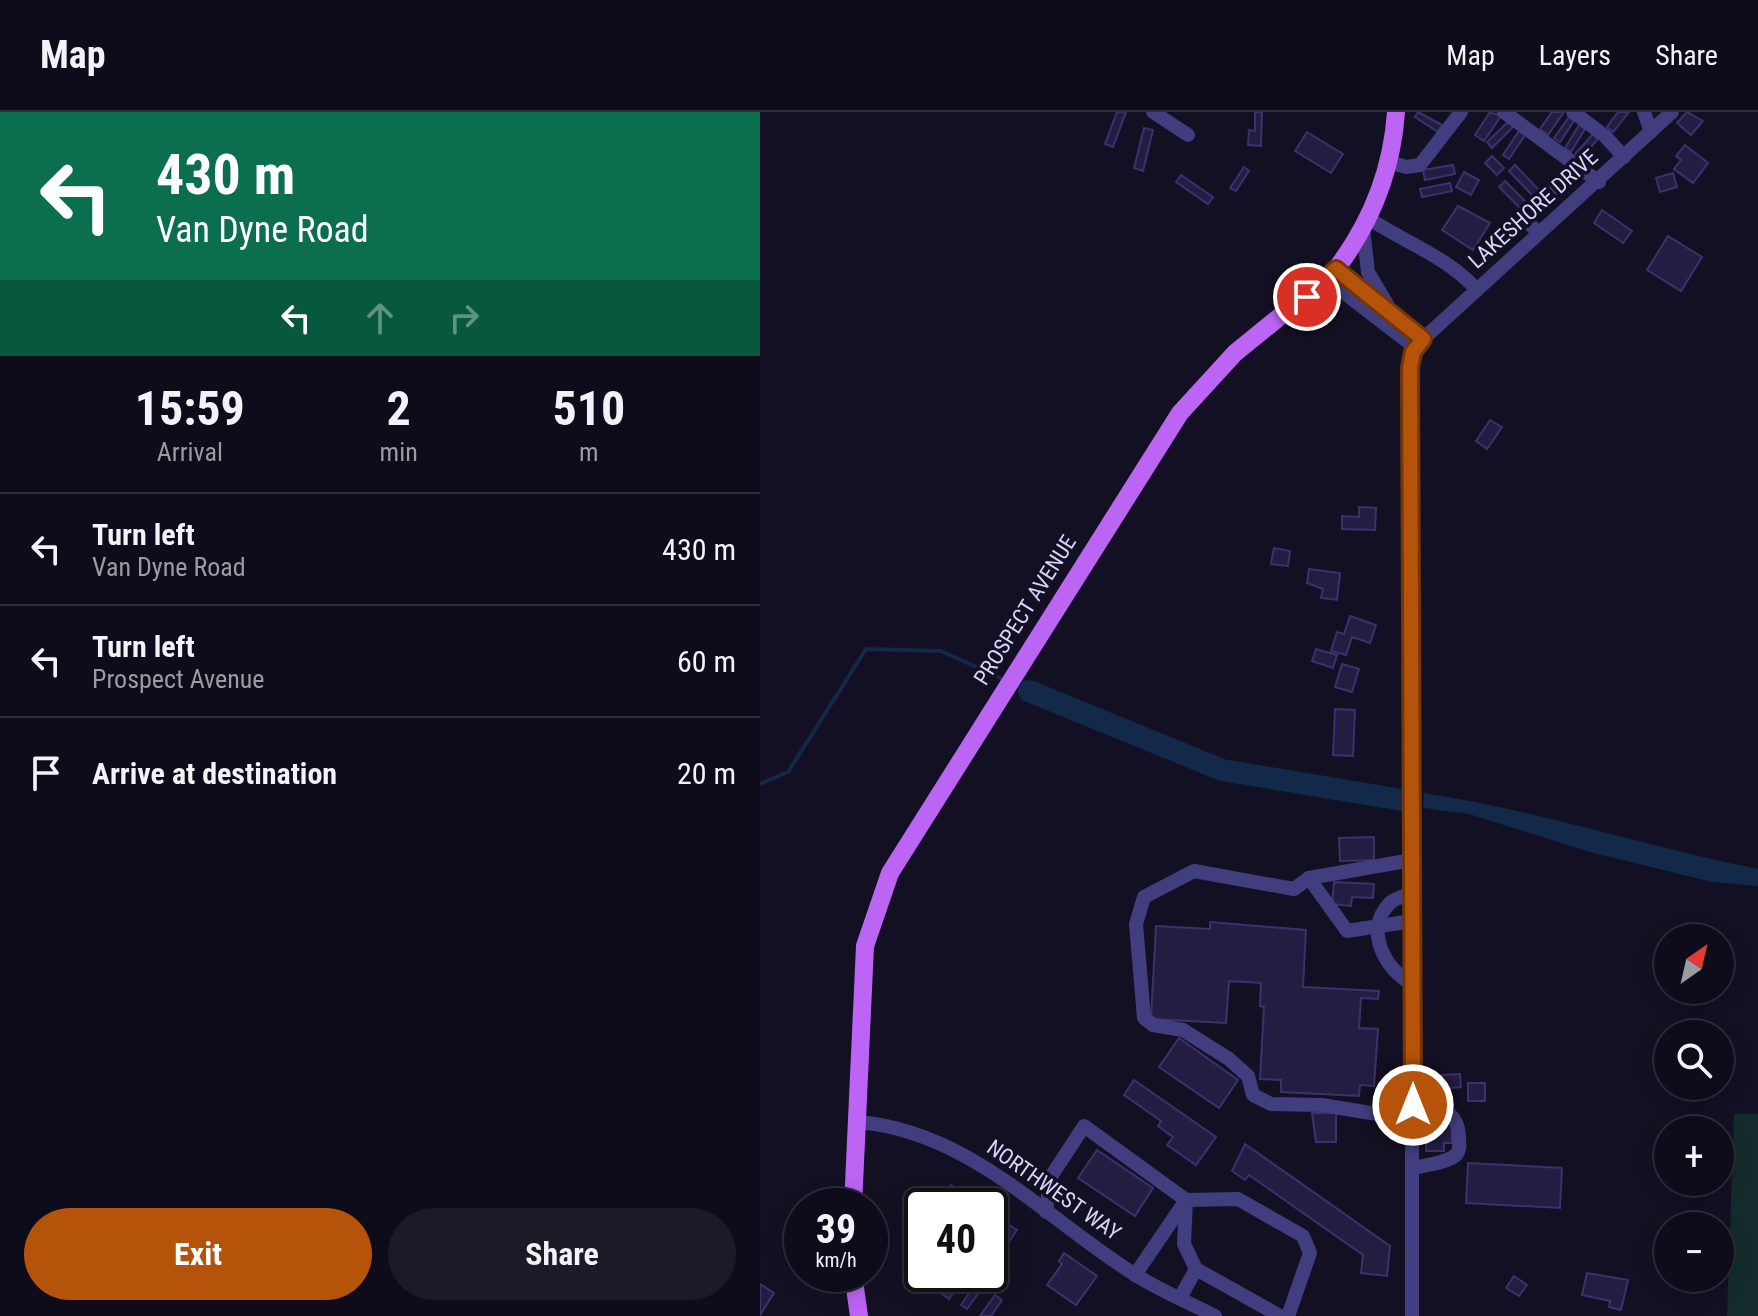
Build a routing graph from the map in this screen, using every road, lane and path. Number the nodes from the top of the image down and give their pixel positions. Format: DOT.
graph roads {
  1 [pos="1153,112"];
  2 [pos="1396,112"];
  3 [pos="1461,112"];
  4 [pos="1504,112"];
  5 [pos="1573,112"];
  6 [pos="1644,112"];
  7 [pos="1672,112"];
  8 [pos="1651,132"];
  9 [pos="1188,135"];
  10 [pos="1624,157"];
  11 [pos="1389,162"];
  12 [pos="1578,165"];
  13 [pos="1599,182"];
  14 [pos="1365,223"];
  15 [pos="1539,233"];
  16 [pos="1331,274"];
  17 [pos="1477,290"];
  18 [pos="1406,325"];
  19 [pos="1419,343"];
  20 [pos="1412,860"];
  21 [pos="1309,878"];
  22 [pos="1412,893"];
  23 [pos="1412,921"];
  24 [pos="1380,926"];
  25 [pos="1413,984"];
  26 [pos="1414,1112"];
  27 [pos="858,1122"];
  28 [pos="1413,1168"];
  29 [pos="854,1188"];
  30 [pos="1186,1200"];
  31 [pos="1046,1212"];
  32 [pos="1196,1269"];
  33 [pos="1135,1275"];
  34 [pos="856,1292"];
  35 [pos="1180,1298"];
  36 [pos="859,1316"];
  37 [pos="1215,1316"];
  38 [pos="1280,1316"];
  39 [pos="1288,1316"];
  40 [pos="1412,1316"];
  1 -- 9 [label="street"];
  2 -- 11 [label="main road, PROSPECT AVENUE"];
  3 -- 11 [label="street"];
  4 -- 12 [label="street"];
  5 -- 10 [label="street"];
  6 -- 8 [label="street"];
  7 -- 8 [label="street, LAKESHORE DRIVE"];
  8 -- 10 [label="street, LAKESHORE DRIVE"];
  10 -- 13 [label="street, LAKESHORE DRIVE"];
  11 -- 14 [label="main road, PROSPECT AVENUE"];
  12 -- 13 [label="street"];
  12 -- 15 [label="street"];
  13 -- 15 [label="street, LAKESHORE DRIVE"];
  14 -- 16 [label="main road, PROSPECT AVENUE"];
  14 -- 17 [label="street"];
  14 -- 18 [label="street"];
  15 -- 17 [label="street, LAKESHORE DRIVE"];
  16 -- 18 [label="street"];
  16 -- 19 [label="street"];
  16 -- 27 [label="main road, PROSPECT AVENUE"];
  17 -- 19 [label="street, LAKESHORE DRIVE"];
  18 -- 19 [label="street"];
  19 -- 20 [label="street"];
  20 -- 21 [label="street"];
  20 -- 22 [label="street"];
  21 -- 24 [label="street"];
  21 -- 26 [label="street"];
  22 -- 23 [label="street"];
  22 -- 24 [label="street"];
  23 -- 24 [label="street"];
  23 -- 25 [label="street"];
  24 -- 25 [label="street"];
  25 -- 26 [label="street"];
  26 -- 28 [label="street"];
  26 -- 28 [label="street"];
  27 -- 29 [label="main road, PROSPECT AVENUE"];
  27 -- 31 [label="street, NORTHWEST WAY"];
  28 -- 40 [label="street"];
  30 -- 31 [label="street"];
  30 -- 32 [label="street"];
  30 -- 33 [label="street"];
  30 -- 39 [label="street"];
  31 -- 33 [label="street, NORTHWEST WAY"];
  32 -- 35 [label="street"];
  32 -- 38 [label="street"];
  33 -- 35 [label="street, NORTHWEST WAY"];
  34 -- 36 [label="main road"];
  35 -- 37 [label="street, NORTHWEST WAY"];
}
